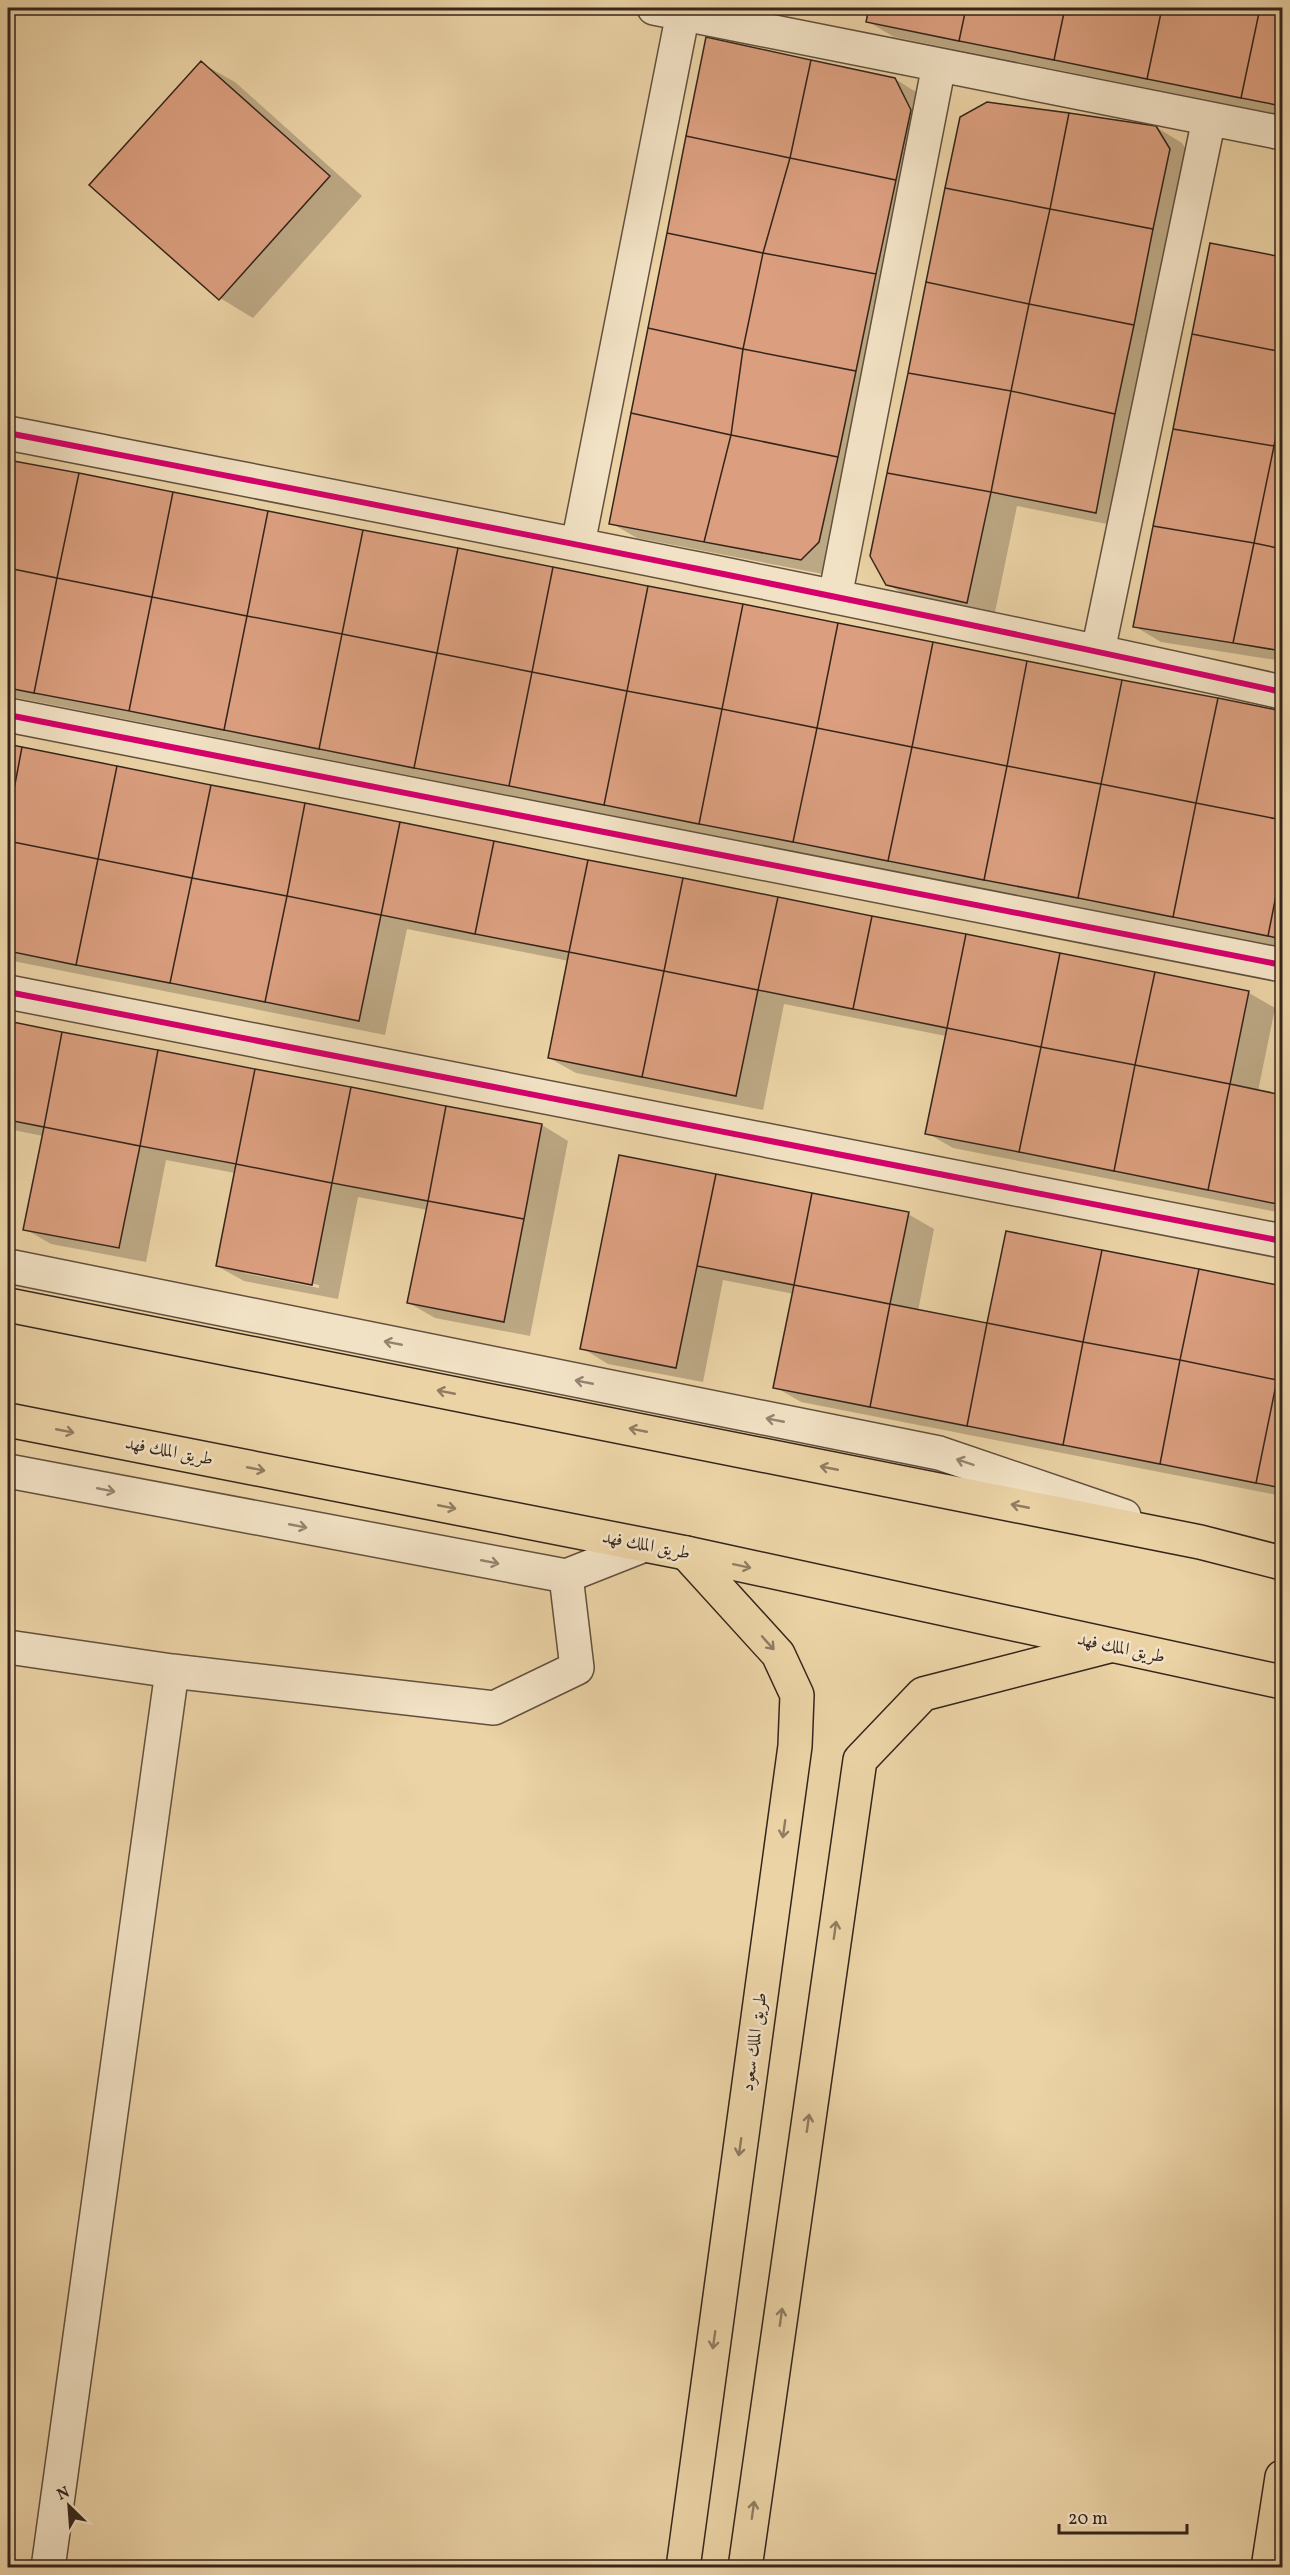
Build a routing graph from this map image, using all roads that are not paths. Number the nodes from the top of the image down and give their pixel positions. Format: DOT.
graph roads {
  1 [pos="669,10"];
  2 [pos="939,65"];
  3 [pos="1209,119"];
  4 [pos="1282,133"];
  5 [pos="8,433"];
  6 [pos="578,544"];
  7 [pos="835,597"];
  8 [pos="1098,651"];
  9 [pos="1282,692"];
  10 [pos="8,715"];
  11 [pos="1282,964"];
  12 [pos="8,992"];
  13 [pos="1282,1241"];
  14 [pos="8,1266"];
  15 [pos="8,1305"];
  16 [pos="8,1420"];
  17 [pos="8,1471"];
  18 [pos="1200,1542"];
  19 [pos="642,1546"];
  20 [pos="686,1553"];
  21 [pos="1282,1563"];
  22 [pos="566,1576"];
  23 [pos="1109,1646"];
  24 [pos="8,1647"];
  25 [pos="172,1671"];
  26 [pos="1282,1682"];
  27 [pos="1282,2477"];
  28 [pos="48,2568"];
  29 [pos="683,2568"];
  30 [pos="745,2568"];
  31 [pos="1268,2568"];
  1 -- 2 [label="street"];
  1 -- 6 [label="street"];
  2 -- 3 [label="street"];
  2 -- 7 [label="street"];
  3 -- 4 [label="street"];
  3 -- 8 [label="street"];
  5 -- 6 [label="street"];
  6 -- 7 [label="street"];
  7 -- 8 [label="street"];
  8 -- 9 [label="street"];
  10 -- 11 [label="street"];
  12 -- 13 [label="street"];
  18 -- 14 [label="street, one-way"];
  18 -- 15 [label="main road, one-way"];
  16 -- 19 [label="main road, طريق الملك فهد, one-way"];
  17 -- 22 [label="street, one-way"];
  18 -- 21 [label="main road"];
  19 -- 20 [label="main road, طريق الملك فهد"];
  19 -- 22 [label="street"];
  20 -- 23 [label="main road, طريق الملك فهد, one-way"];
  20 -- 29 [label="main road, طريق الملك سعود, one-way"];
  22 -- 25 [label="street"];
  23 -- 26 [label="main road, طريق الملك فهد"];
  30 -- 23 [label="main road, one-way"];
  24 -- 25 [label="street"];
  25 -- 28 [label="street"];
  27 -- 31 [label="main road"];
}
